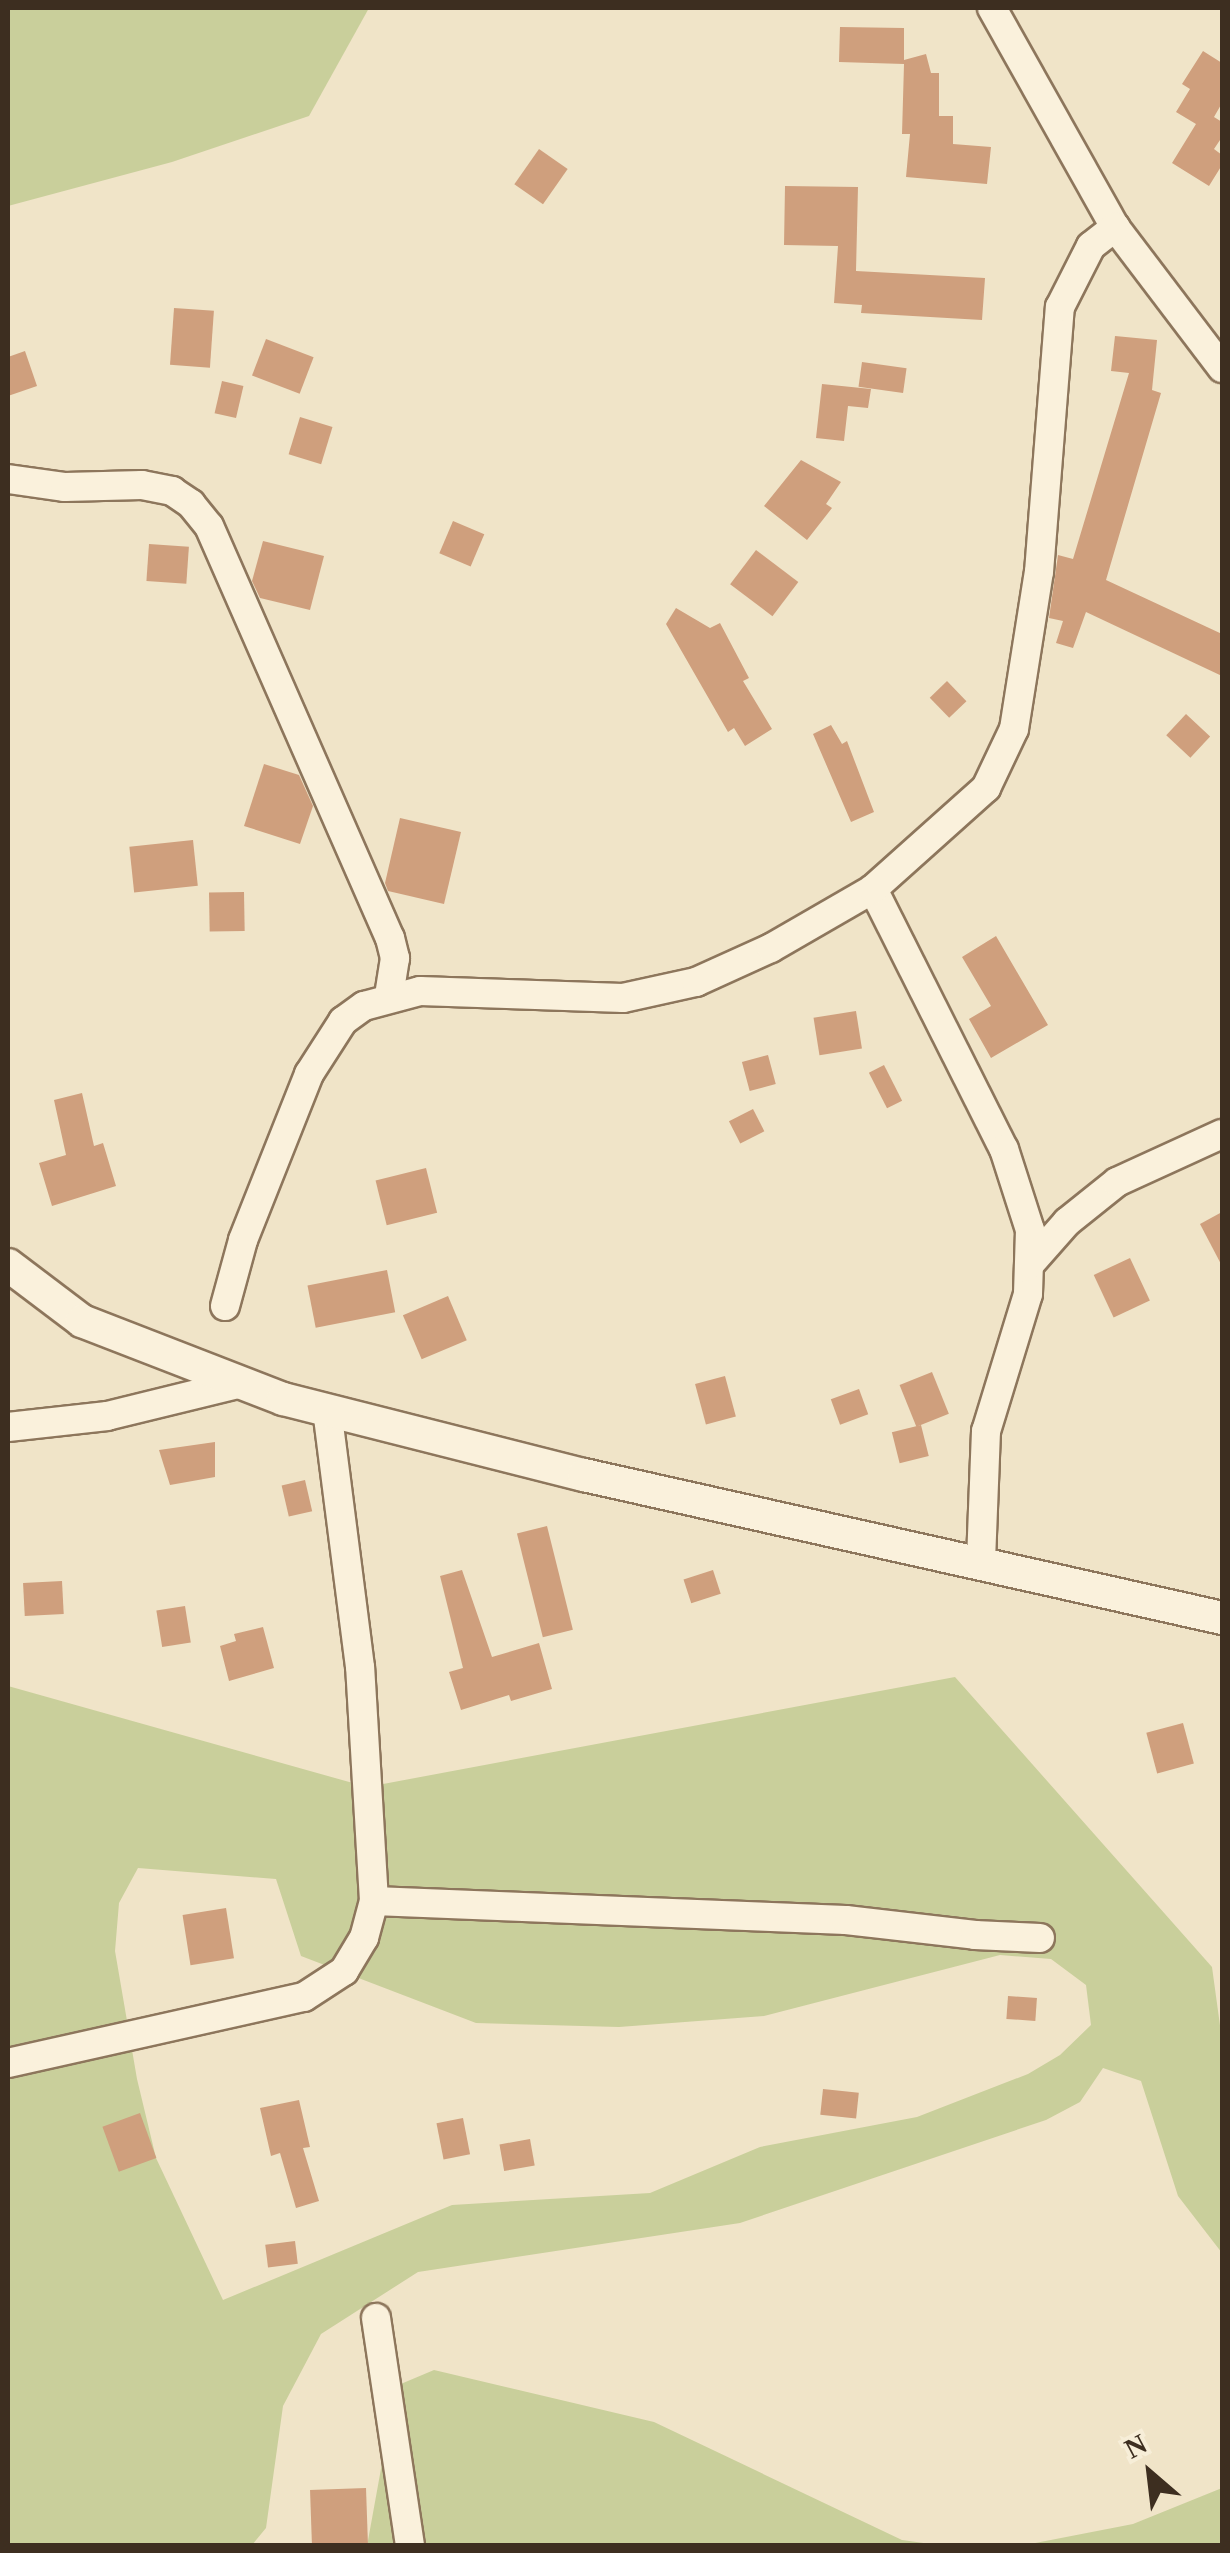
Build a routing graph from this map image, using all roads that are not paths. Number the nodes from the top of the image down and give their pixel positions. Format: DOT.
graph roads {
  1 [pos="992,8"];
  2 [pos="1115,227"];
  3 [pos="1222,368"];
  4 [pos="8,479"];
  5 [pos="873,889"];
  6 [pos="389,997"];
  7 [pos="1222,1134"];
  8 [pos="1030,1264"];
  9 [pos="8,1265"];
  10 [pos="225,1306"];
  11 [pos="237,1384"];
  12 [pos="327,1409"];
  13 [pos="8,1427"];
  14 [pos="981,1561"];
  15 [pos="1222,1618"];
  16 [pos="374,1901"];
  17 [pos="1040,1938"];
  18 [pos="8,2063"];
  19 [pos="376,2318"];
  20 [pos="410,2546"];
  1 -- 2 [label="street"];
  2 -- 3 [label="street"];
  2 -- 5 [label="street"];
  4 -- 6 [label="street"];
  5 -- 6 [label="street"];
  5 -- 8 [label="street"];
  6 -- 10 [label="street"];
  7 -- 8 [label="street"];
  8 -- 14 [label="street"];
  9 -- 11 [label="street"];
  11 -- 12 [label="street"];
  11 -- 13 [label="street"];
  12 -- 14 [label="street"];
  12 -- 16 [label="street"];
  14 -- 15 [label="street"];
  16 -- 17 [label="street"];
  16 -- 18 [label="street"];
  19 -- 20 [label="street"];
}
